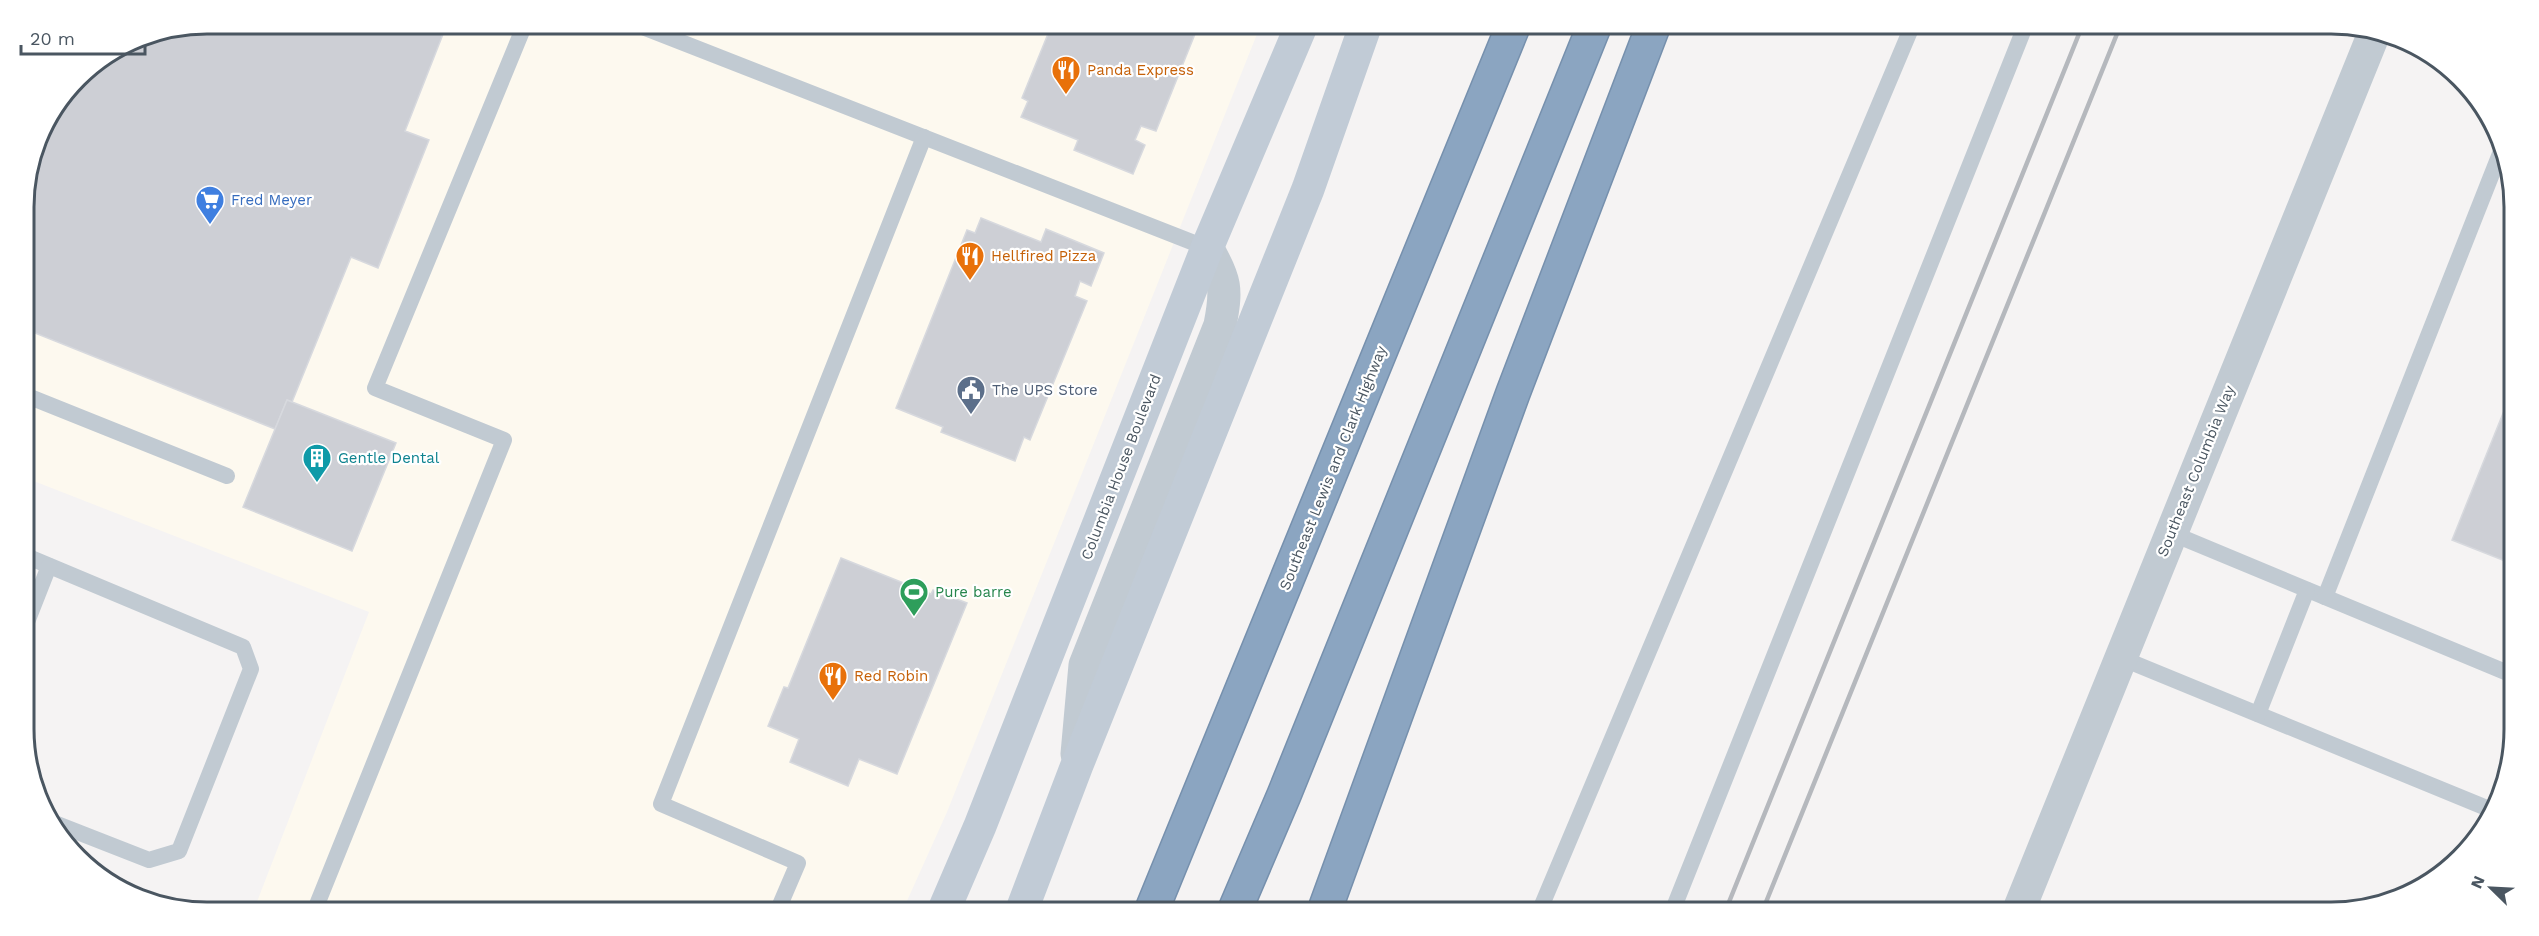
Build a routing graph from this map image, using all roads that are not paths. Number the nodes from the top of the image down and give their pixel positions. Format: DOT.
graph roads {
  1 [pos="520,35"];
  2 [pos="663,35"];
  3 [pos="1297,35"];
  4 [pos="1362,35"];
  5 [pos="1510,35"];
  6 [pos="1591,35"];
  7 [pos="1650,35"];
  8 [pos="1908,35"];
  9 [pos="2022,35"];
  10 [pos="2371,40"];
  11 [pos="924,137"];
  12 [pos="2498,160"];
  13 [pos="1207,248"];
  14 [pos="35,399"];
  15 [pos="227,476"];
  16 [pos="2171,533"];
  17 [pos="35,560"];
  18 [pos="49,566"];
  19 [pos="2307,590"];
  20 [pos="2325,597"];
  21 [pos="35,602"];
  22 [pos="2121,658"];
  23 [pos="2504,671"];
  24 [pos="2258,714"];
  25 [pos="1077,765"];
  26 [pos="2485,807"];
  27 [pos="67,828"];
  28 [pos="1328,901"];
  29 [pos="1543,901"];
  30 [pos="1676,901"];
  31 [pos="2022,901"];
  32 [pos="318,902"];
  33 [pos="781,902"];
  34 [pos="947,902"];
  35 [pos="1025,902"];
  36 [pos="1155,902"];
  37 [pos="1238,902"];
  1 -- 32 [label="lane"];
  2 -- 11 [label="lane"];
  3 -- 13 [label="main road, Columbia House Boulevard"];
  4 -- 25 [label="main road"];
  5 -- 36 [label="highway, Southeast Lewis and Clark Highway"];
  6 -- 37 [label="highway"];
  7 -- 28 [label="highway"];
  8 -- 29 [label="lane"];
  9 -- 30 [label="lane"];
  10 -- 16 [label="street, Southeast Columbia Way"];
  11 -- 13 [label="lane"];
  11 -- 33 [label="lane"];
  12 -- 20 [label="lane"];
  13 -- 25 [label="street"];
  13 -- 34 [label="main road, Columbia House Boulevard"];
  14 -- 15 [label="lane"];
  16 -- 19 [label="lane"];
  16 -- 22 [label="street, Southeast Columbia Way"];
  17 -- 18 [label="lane"];
  18 -- 21 [label="lane"];
  18 -- 27 [label="lane"];
  19 -- 20 [label="lane"];
  19 -- 24 [label="lane"];
  20 -- 23 [label="lane"];
  22 -- 24 [label="lane"];
  22 -- 31 [label="street, Southeast Columbia Way"];
  24 -- 26 [label="lane"];
  25 -- 35 [label="main road"];
}
